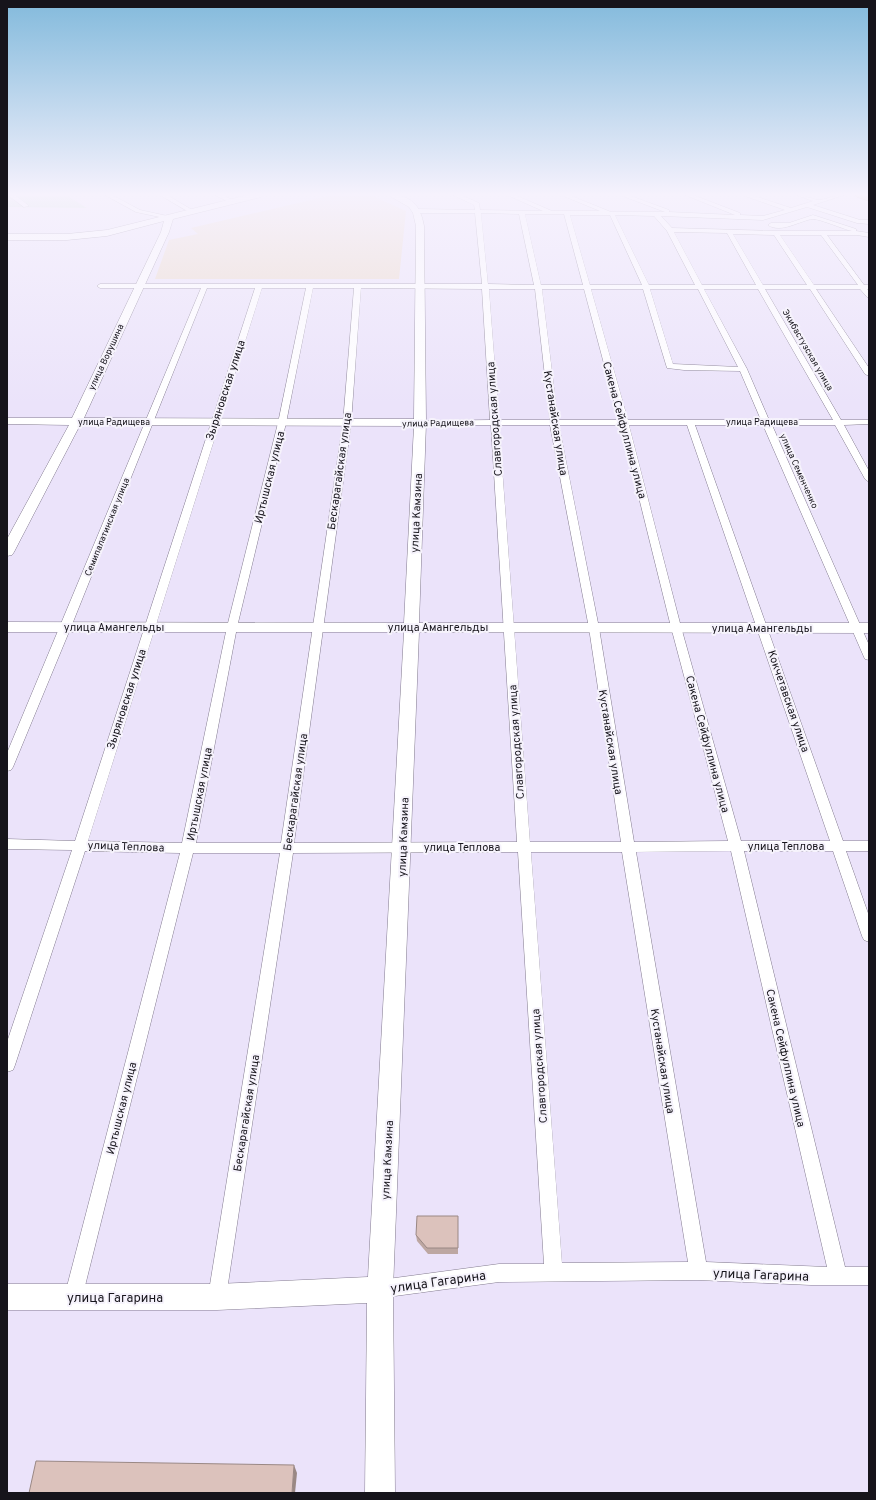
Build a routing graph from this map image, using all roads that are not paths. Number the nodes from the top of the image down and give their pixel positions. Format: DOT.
graph roads {
  1 [pos="149,265"];
  2 [pos="421,265"];
  3 [pos="483,265"];
  4 [pos="533,265"];
  5 [pos="579,265"];
  6 [pos="636,265"];
  7 [pos="687,265"];
  8 [pos="748,265"];
  9 [pos="797,265"];
  10 [pos="849,265"];
  11 [pos="100,286"];
  12 [pos="139,286"];
  13 [pos="205,286"];
  14 [pos="258,286"];
  15 [pos="310,286"];
  16 [pos="358,286"];
  17 [pos="421,286"];
  18 [pos="485,286"];
  19 [pos="538,286"];
  20 [pos="587,286"];
  21 [pos="646,286"];
  22 [pos="698,286"];
  23 [pos="760,286"];
  24 [pos="811,286"];
  25 [pos="866,286"];
  26 [pos="869,296"];
  27 [pos="743,369"];
  28 [pos="869,374"];
  29 [pos="7,421"];
  30 [pos="76,422"];
  31 [pos="150,422"];
  32 [pos="215,422"];
  33 [pos="494,422"];
  34 [pos="554,422"];
  35 [pos="624,422"];
  36 [pos="690,422"];
  37 [pos="766,422"];
  38 [pos="838,422"];
  39 [pos="869,422"];
  40 [pos="282,423"];
  41 [pos="347,423"];
  42 [pos="420,423"];
  43 [pos="869,479"];
  44 [pos="7,552"];
  45 [pos="232,626"];
  46 [pos="317,626"];
  47 [pos="7,627"];
  48 [pos="66,627"];
  49 [pos="149,627"];
  50 [pos="411,627"];
  51 [pos="508,627"];
  52 [pos="676,627"];
  53 [pos="594,628"];
  54 [pos="763,628"];
  55 [pos="863,628"];
  56 [pos="869,657"];
  57 [pos="7,767"];
  58 [pos="7,844"];
  59 [pos="80,845"];
  60 [pos="628,846"];
  61 [pos="736,846"];
  62 [pos="838,846"];
  63 [pos="869,846"];
  64 [pos="402,847"];
  65 [pos="524,847"];
  66 [pos="188,848"];
  67 [pos="287,848"];
  68 [pos="869,936"];
  69 [pos="7,1065"];
  70 [pos="698,1271"];
  71 [pos="554,1272"];
  72 [pos="838,1276"];
  73 [pos="869,1276"];
  74 [pos="380,1289"];
  75 [pos="7,1297"];
  76 [pos="217,1297"];
  77 [pos="73,1298"];
  78 [pos="380,1493"];
  1 -- 12 [label="street, улица Ворушина"];
  2 -- 17 [label="street, улица Камзина"];
  3 -- 18 [label="street, Славгородская улица"];
  4 -- 19 [label="street, Кустанайская улица"];
  5 -- 20 [label="street, Сакена Сейфуллина улица"];
  6 -- 21 [label="street"];
  7 -- 22 [label="street, улица Семенченко"];
  8 -- 23 [label="street, Экибастузская улица"];
  9 -- 24 [label="street"];
  10 -- 25 [label="street"];
  11 -- 12 [label="street"];
  12 -- 13 [label="street"];
  12 -- 30 [label="street, улица Ворушина"];
  13 -- 14 [label="street"];
  13 -- 31 [label="street, Семипалатинская улица"];
  14 -- 15 [label="street"];
  14 -- 32 [label="street, Зыряновская улица"];
  15 -- 16 [label="street"];
  15 -- 40 [label="street, Иртышская улица"];
  16 -- 17 [label="street"];
  16 -- 41 [label="street, Бескарагайская улица"];
  17 -- 18 [label="street"];
  17 -- 42 [label="street, улица Камзина"];
  18 -- 19 [label="street"];
  18 -- 33 [label="street, Славгородская улица"];
  19 -- 20 [label="street"];
  19 -- 34 [label="street, Кустанайская улица"];
  20 -- 21 [label="street"];
  20 -- 35 [label="street, Сакена Сейфуллина улица"];
  21 -- 22 [label="street"];
  21 -- 27 [label="street"];
  22 -- 23 [label="street"];
  22 -- 27 [label="street, улица Семенченко"];
  23 -- 24 [label="street"];
  23 -- 38 [label="street, Экибастузская улица"];
  24 -- 25 [label="street"];
  24 -- 28 [label="street"];
  25 -- 26 [label="street"];
  27 -- 37 [label="street, улица Семенченко"];
  29 -- 30 [label="street, улица Радищева"];
  30 -- 31 [label="street, улица Радищева"];
  30 -- 44 [label="street, улица Ворушина"];
  31 -- 32 [label="street, улица Радищева"];
  31 -- 48 [label="street, Семипалатинская улица"];
  32 -- 40 [label="street, улица Радищева"];
  32 -- 49 [label="street, Зыряновская улица"];
  33 -- 34 [label="street, улица Радищева"];
  33 -- 42 [label="street, улица Радищева"];
  33 -- 51 [label="street, Славгородская улица"];
  34 -- 35 [label="street, улица Радищева"];
  34 -- 53 [label="street, Кустанайская улица"];
  35 -- 36 [label="street, улица Радищева"];
  35 -- 52 [label="street, Сакена Сейфуллина улица"];
  36 -- 37 [label="street, улица Радищева"];
  36 -- 54 [label="street, Кокчетавская улица"];
  37 -- 38 [label="street, улица Радищева"];
  37 -- 55 [label="street, улица Семенченко"];
  38 -- 39 [label="street, улица Радищева"];
  38 -- 43 [label="street, Экибастузская улица"];
  40 -- 41 [label="street, улица Радищева"];
  40 -- 45 [label="street, Иртышская улица"];
  41 -- 42 [label="street, улица Радищева"];
  41 -- 46 [label="street, Бескарагайская улица"];
  42 -- 50 [label="street, улица Камзина"];
  45 -- 46 [label="street, улица Амангельды"];
  45 -- 49 [label="street, улица Амангельды"];
  45 -- 66 [label="street, Иртышская улица"];
  46 -- 50 [label="street, улица Амангельды"];
  46 -- 67 [label="street, Бескарагайская улица"];
  47 -- 48 [label="street, улица Амангельды"];
  48 -- 49 [label="street, улица Амангельды"];
  48 -- 57 [label="street, Семипалатинская улица"];
  49 -- 59 [label="street, Зыряновская улица"];
  50 -- 51 [label="street, улица Амангельды"];
  50 -- 64 [label="street, улица Камзина"];
  51 -- 53 [label="street, улица Амангельды"];
  51 -- 65 [label="street, Славгородская улица"];
  52 -- 53 [label="street, улица Амангельды"];
  52 -- 54 [label="street, улица Амангельды"];
  52 -- 61 [label="street, Сакена Сейфуллина улица"];
  53 -- 60 [label="street, Кустанайская улица"];
  54 -- 55 [label="street, улица Амангельды"];
  54 -- 62 [label="street, Кокчетавская улица"];
  55 -- 56 [label="street, улица Семенченко"];
  58 -- 59 [label="street, улица Теплова"];
  59 -- 66 [label="street, улица Теплова"];
  59 -- 69 [label="street, Зыряновская улица"];
  60 -- 61 [label="street, улица Теплова"];
  60 -- 65 [label="street, улица Теплова"];
  60 -- 70 [label="street, Кустанайская улица"];
  61 -- 62 [label="street, улица Теплова"];
  61 -- 72 [label="street, Сакена Сейфуллина улица"];
  62 -- 63 [label="street, улица Теплова"];
  62 -- 68 [label="street, Кокчетавская улица"];
  64 -- 65 [label="street, улица Теплова"];
  64 -- 67 [label="street, улица Теплова"];
  64 -- 74 [label="street, улица Камзина"];
  65 -- 71 [label="street, Славгородская улица"];
  66 -- 67 [label="street, улица Теплова"];
  66 -- 77 [label="street, Иртышская улица"];
  67 -- 76 [label="street, Бескарагайская улица"];
  70 -- 71 [label="street, улица Гагарина"];
  70 -- 72 [label="street, улица Гагарина"];
  71 -- 74 [label="street, улица Гагарина"];
  72 -- 73 [label="street, улица Гагарина"];
  74 -- 76 [label="street, улица Гагарина"];
  74 -- 78 [label="street, улица Камзина"];
  75 -- 77 [label="street, улица Гагарина"];
  76 -- 77 [label="street, улица Гагарина"];
}
